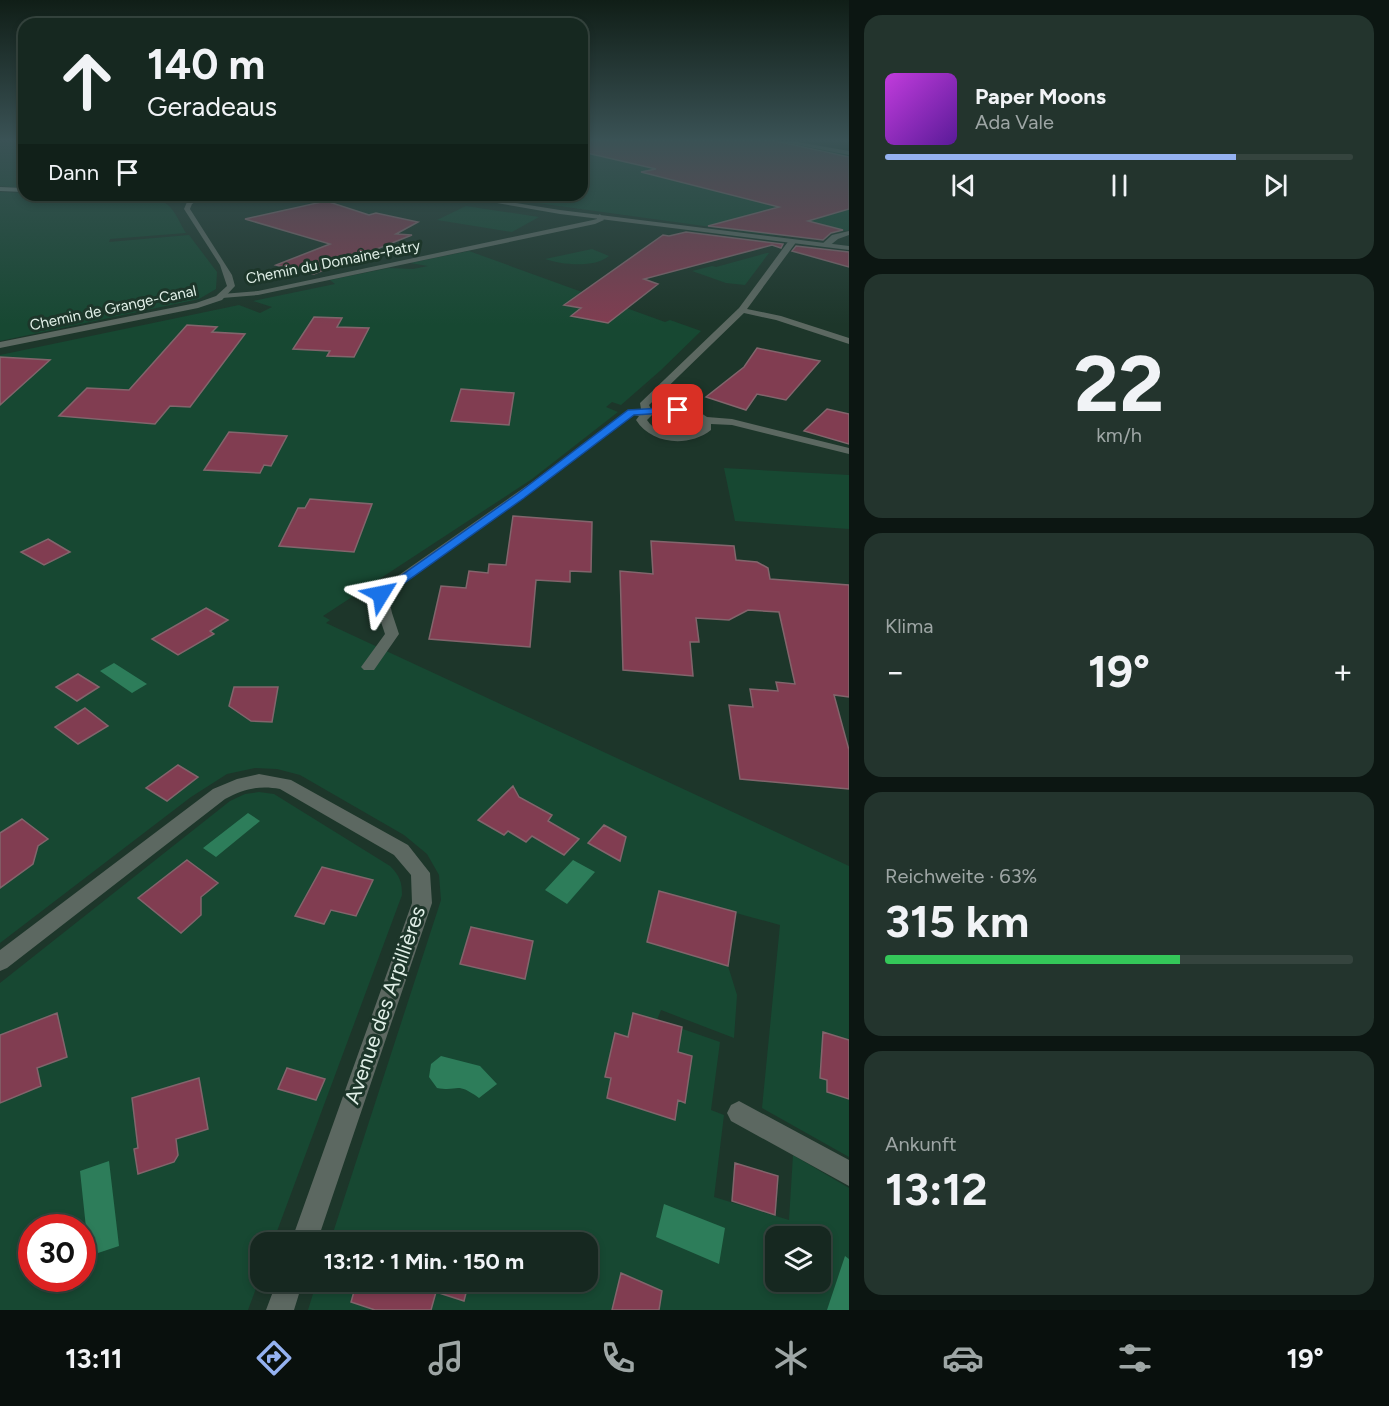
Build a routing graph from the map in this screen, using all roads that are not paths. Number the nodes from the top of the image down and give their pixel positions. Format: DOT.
graph roads {
  1 [pos="191,202"];
  2 [pos="504,202"];
  3 [pos="600,216"];
  4 [pos="849,233"];
  5 [pos="793,242"];
  6 [pos="825,245"];
  7 [pos="849,248"];
  8 [pos="224,294"];
  9 [pos="742,310"];
  10 [pos="849,341"];
  11 [pos="0,345"];
  12 [pos="648,412"];
  13 [pos="704,420"];
  14 [pos="849,451"];
  15 [pos="369,667"];
  16 [pos="0,962"];
  17 [pos="739,1113"];
  18 [pos="849,1174"];
  19 [pos="307,1232"];
  20 [pos="286,1292"];
  21 [pos="280,1310"];
  1 -- 8 [label="street"];
  2 -- 3 [label="street"];
  3 -- 5 [label="street"];
  3 -- 8 [label="street, Chemin du Domaine-Patry"];
  3 -- 8 [label="street, Chemin du Domaine-Patry"];
  4 -- 6 [label="street"];
  5 -- 6 [label="street"];
  5 -- 9 [label="street"];
  6 -- 7 [label="street"];
  8 -- 11 [label="street, Chemin de Grange-Canal"];
  9 -- 10 [label="street"];
  9 -- 12 [label="street"];
  12 -- 13 [label="street"];
  12 -- 13 [label="street"];
  12 -- 15 [label="street"];
  13 -- 14 [label="street"];
  16 -- 19 [label="street, Avenue des Arpillières"];
  17 -- 18 [label="street"];
  20 -- 21 [label="street"];
}
